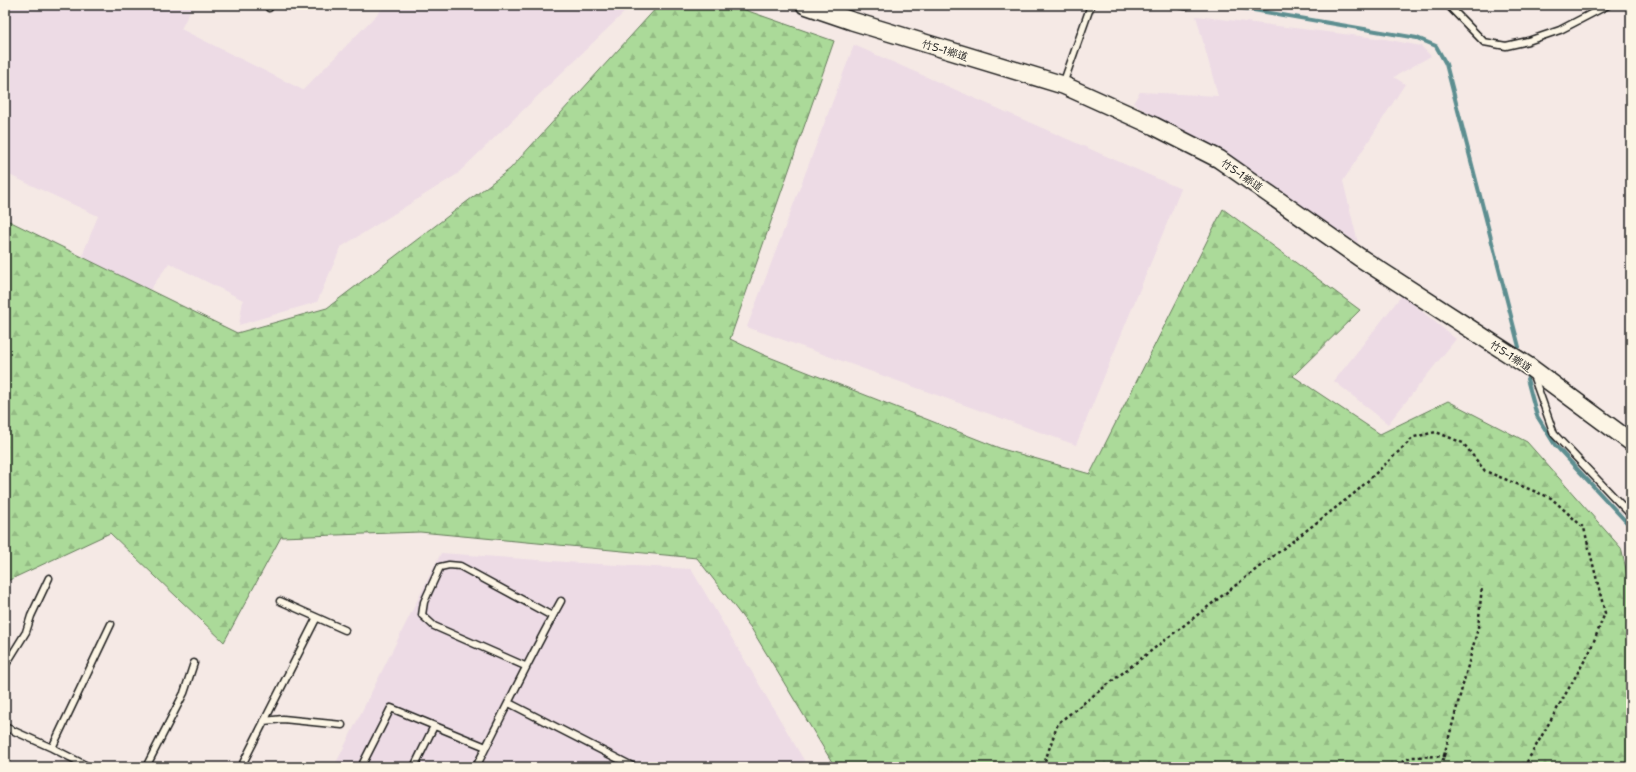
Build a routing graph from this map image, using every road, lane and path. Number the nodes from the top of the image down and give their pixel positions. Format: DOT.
graph roads {
  1 [pos="805,5"];
  2 [pos="1091,5"];
  3 [pos="1180,5"];
  4 [pos="1187,5"];
  5 [pos="1448,5"];
  6 [pos="1608,5"];
  7 [pos="1063,85"];
  8 [pos="1531,368"];
  9 [pos="1631,442"];
  10 [pos="1631,515"];
  11 [pos="49,578"];
  12 [pos="1482,586"];
  13 [pos="280,601"];
  14 [pos="561,601"];
  15 [pos="552,616"];
  16 [pos="316,619"];
  17 [pos="111,624"];
  18 [pos="345,630"];
  19 [pos="194,663"];
  20 [pos="5,666"];
  21 [pos="525,666"];
  22 [pos="509,703"];
  23 [pos="264,721"];
  24 [pos="342,725"];
  25 [pos="434,726"];
  26 [pos="5,727"];
  27 [pos="486,747"];
  28 [pos="52,748"];
  29 [pos="1445,756"];
  30 [pos="89,767"];
  31 [pos="146,767"];
  32 [pos="241,767"];
  33 [pos="361,767"];
  34 [pos="414,767"];
  35 [pos="476,767"];
  36 [pos="634,767"];
  37 [pos="1043,767"];
  38 [pos="1391,767"];
  39 [pos="1442,767"];
  40 [pos="1524,767"];
  1 -- 7 [label="street, 竹5-1鄉道"];
  2 -- 7 [label="lane"];
  3 -- 4 [label="lane"];
  5 -- 6 [label="lane"];
  7 -- 8 [label="street, 竹5-1鄉道"];
  8 -- 9 [label="street, 竹5-1鄉道"];
  8 -- 10 [label="lane"];
  11 -- 20 [label="lane"];
  12 -- 29 [label="path"];
  13 -- 16 [label="lane"];
  14 -- 15 [label="lane"];
  15 -- 21 [label="lane"];
  15 -- 21 [label="lane"];
  16 -- 18 [label="lane"];
  16 -- 23 [label="lane"];
  17 -- 28 [label="lane"];
  19 -- 31 [label="lane"];
  21 -- 22 [label="lane"];
  22 -- 27 [label="lane"];
  22 -- 36 [label="lane"];
  23 -- 24 [label="lane"];
  23 -- 32 [label="lane"];
  25 -- 27 [label="lane"];
  25 -- 33 [label="lane"];
  25 -- 34 [label="lane"];
  26 -- 28 [label="lane"];
  27 -- 35 [label="lane"];
  28 -- 30 [label="lane"];
  29 -- 38 [label="path"];
  29 -- 39 [label="path"];
  37 -- 40 [label="path"];
}
